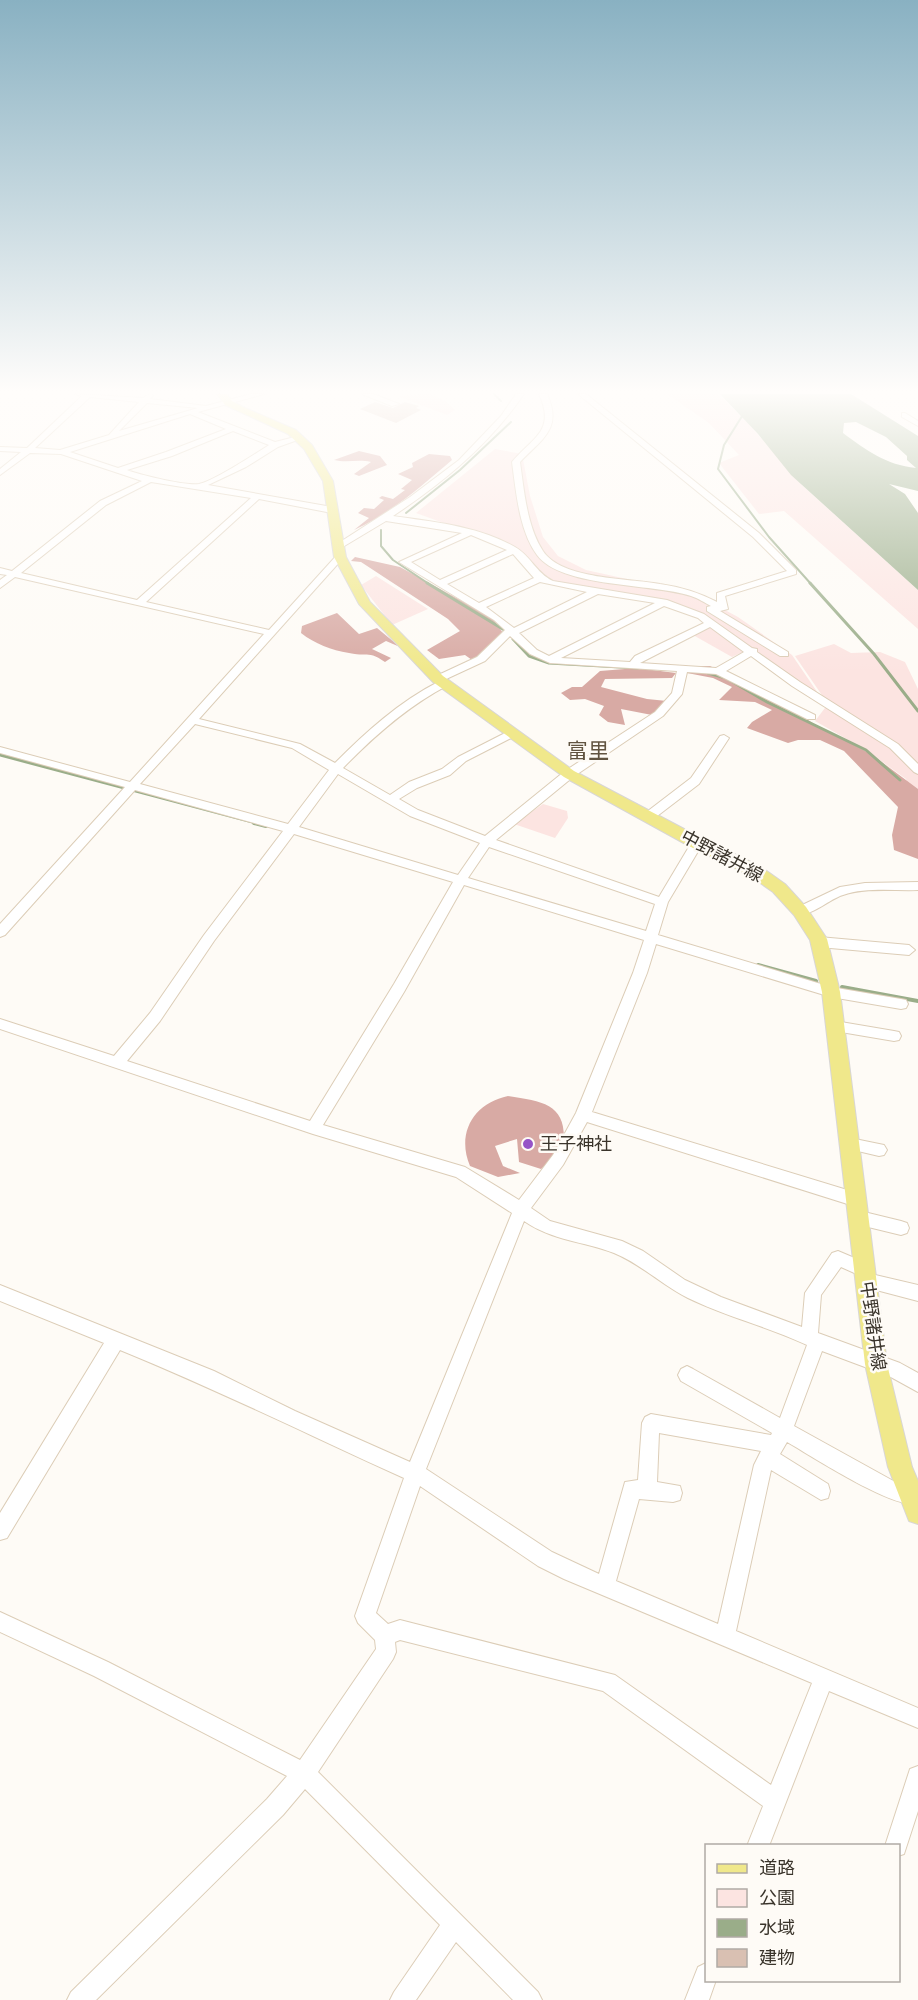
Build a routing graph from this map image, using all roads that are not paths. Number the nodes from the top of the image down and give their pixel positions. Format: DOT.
graph roads {
  1 [pos="134,487"];
  2 [pos="201,487"];
  3 [pos="329,487"];
  4 [pos="427,487"];
  5 [pos="520,487"];
  6 [pos="697,487"];
  7 [pos="257,497"];
  8 [pos="332,510"];
  9 [pos="386,518"];
  10 [pos="469,533"];
  11 [pos="514,550"];
  12 [pos="339,552"];
  13 [pos="0,571"];
  14 [pos="13,574"];
  15 [pos="587,576"];
  16 [pos="539,579"];
  17 [pos="439,584"];
  18 [pos="0,585"];
  19 [pos="598,590"];
  20 [pos="140,602"];
  21 [pos="664,602"];
  22 [pos="478,607"];
  23 [pos="711,623"];
  24 [pos="512,631"];
  25 [pos="271,633"];
  26 [pos="753,651"];
  27 [pos="784,654"];
  28 [pos="550,660"];
  29 [pos="633,665"];
  30 [pos="683,670"];
  31 [pos="718,671"];
  32 [pos="441,681"];
  33 [pos="785,691"];
  34 [pos="811,717"];
  35 [pos="192,720"];
  36 [pos="513,733"];
  37 [pos="724,738"];
  38 [pos="0,750"];
  39 [pos="335,770"];
  40 [pos="918,770"];
  41 [pos="569,774"];
  42 [pos="131,786"];
  43 [pos="390,800"];
  44 [pos="648,818"];
  45 [pos="292,829"];
  46 [pos="487,841"];
  47 [pos="697,843"];
  48 [pos="461,880"];
  49 [pos="918,886"];
  50 [pos="662,902"];
  51 [pos="801,911"];
  52 [pos="0,932"];
  53 [pos="652,936"];
  54 [pos="819,942"];
  55 [pos="909,950"];
  56 [pos="831,992"];
  57 [pos="901,1004"];
  58 [pos="0,1024"];
  59 [pos="835,1026"];
  60 [pos="894,1036"];
  61 [pos="116,1064"];
  62 [pos="584,1115"];
  63 [pos="313,1128"];
  64 [pos="850,1144"];
  65 [pos="879,1150"];
  66 [pos="857,1200"];
  67 [pos="521,1210"];
  68 [pos="860,1218"];
  69 [pos="901,1228"];
  70 [pos="866,1275"];
  71 [pos="0,1293"];
  72 [pos="918,1293"];
  73 [pos="116,1340"];
  74 [pos="813,1340"];
  75 [pos="876,1364"];
  76 [pos="687,1375"];
  77 [pos="918,1383"];
  78 [pos="776,1444"];
  79 [pos="900,1467"];
  80 [pos="415,1473"];
  81 [pos="918,1476"];
  82 [pos="647,1491"];
  83 [pos="821,1491"];
  84 [pos="674,1492"];
  85 [pos="915,1504"];
  86 [pos="0,1531"];
  87 [pos="604,1586"];
  88 [pos="0,1622"];
  89 [pos="385,1635"];
  90 [pos="725,1637"];
  91 [pos="824,1678"];
  92 [pos="918,1718"];
  93 [pos="304,1773"];
  94 [pos="918,1777"];
  95 [pos="775,1801"];
  96 [pos="758,1844"];
  97 [pos="896,1844"];
  98 [pos="455,1923"];
  99 [pos="705,1978"];
  100 [pos="79,2000"];
  101 [pos="402,2000"];
  102 [pos="530,2000"];
  103 [pos="697,2000"];
  1 -- 14 [label="street"];
  2 -- 7 [label="street"];
  3 -- 8 [label="main road, 中野諸井線"];
  4 -- 9 [label="street"];
  5 -- 15 [label="street"];
  6 -- 15 [label="street"];
  7 -- 8 [label="street"];
  7 -- 20 [label="street"];
  8 -- 12 [label="main road, 中野諸井線"];
  9 -- 10 [label="street"];
  9 -- 12 [label="street"];
  10 -- 11 [label="street"];
  10 -- 17 [label="street"];
  11 -- 16 [label="street"];
  11 -- 17 [label="street"];
  12 -- 25 [label="street"];
  12 -- 32 [label="main road, 中野諸井線"];
  13 -- 14 [label="street"];
  14 -- 18 [label="street"];
  14 -- 20 [label="street"];
  15 -- 27 [label="street"];
  16 -- 19 [label="street"];
  16 -- 22 [label="street"];
  17 -- 22 [label="street"];
  19 -- 21 [label="street"];
  19 -- 24 [label="street"];
  20 -- 25 [label="street"];
  21 -- 23 [label="street"];
  21 -- 28 [label="street"];
  22 -- 24 [label="street"];
  23 -- 26 [label="street"];
  23 -- 29 [label="street"];
  24 -- 28 [label="street"];
  24 -- 32 [label="street"];
  25 -- 35 [label="street"];
  26 -- 31 [label="street"];
  26 -- 33 [label="street"];
  28 -- 29 [label="street"];
  29 -- 30 [label="street"];
  30 -- 31 [label="street"];
  30 -- 41 [label="street"];
  31 -- 33 [label="street"];
  32 -- 36 [label="main road, 中野諸井線"];
  32 -- 39 [label="street"];
  33 -- 34 [label="street"];
  33 -- 40 [label="street"];
  35 -- 39 [label="street"];
  35 -- 42 [label="street"];
  36 -- 41 [label="main road, 中野諸井線"];
  36 -- 43 [label="street"];
  37 -- 44 [label="street"];
  38 -- 42 [label="street"];
  39 -- 43 [label="street"];
  39 -- 45 [label="street"];
  41 -- 44 [label="main road, 中野諸井線"];
  41 -- 46 [label="street"];
  42 -- 45 [label="street"];
  42 -- 52 [label="street"];
  43 -- 46 [label="street"];
  44 -- 47 [label="main road, 中野諸井線"];
  45 -- 48 [label="street"];
  45 -- 61 [label="street"];
  46 -- 48 [label="street"];
  46 -- 50 [label="street"];
  47 -- 50 [label="street"];
  47 -- 51 [label="main road, 中野諸井線"];
  48 -- 53 [label="street"];
  48 -- 63 [label="street"];
  49 -- 51 [label="street"];
  50 -- 53 [label="street"];
  51 -- 54 [label="main road, 中野諸井線"];
  53 -- 56 [label="street"];
  53 -- 62 [label="street"];
  54 -- 55 [label="street"];
  54 -- 56 [label="main road, 中野諸井線"];
  56 -- 57 [label="street"];
  56 -- 59 [label="main road, 中野諸井線"];
  58 -- 61 [label="street"];
  59 -- 60 [label="street"];
  59 -- 64 [label="main road, 中野諸井線"];
  61 -- 63 [label="street"];
  62 -- 66 [label="street"];
  62 -- 67 [label="street"];
  63 -- 67 [label="street"];
  64 -- 65 [label="street"];
  64 -- 66 [label="main road, 中野諸井線"];
  66 -- 68 [label="main road, 中野諸井線"];
  67 -- 74 [label="street"];
  67 -- 80 [label="street"];
  68 -- 69 [label="street"];
  68 -- 70 [label="main road, 中野諸井線"];
  70 -- 72 [label="street"];
  70 -- 74 [label="street"];
  70 -- 75 [label="main road, 中野諸井線"];
  71 -- 73 [label="street"];
  73 -- 80 [label="street"];
  73 -- 86 [label="street"];
  74 -- 75 [label="street"];
  74 -- 78 [label="street"];
  75 -- 77 [label="street"];
  75 -- 79 [label="main road, 中野諸井線"];
  76 -- 78 [label="street"];
  78 -- 82 [label="street"];
  78 -- 83 [label="street"];
  78 -- 85 [label="street"];
  78 -- 90 [label="street"];
  79 -- 81 [label="street"];
  79 -- 85 [label="main road, 中野諸井線"];
  80 -- 87 [label="street"];
  80 -- 89 [label="street"];
  82 -- 84 [label="street"];
  82 -- 87 [label="street"];
  87 -- 90 [label="street"];
  88 -- 93 [label="street"];
  89 -- 93 [label="street"];
  89 -- 95 [label="street"];
  90 -- 91 [label="street"];
  91 -- 92 [label="street"];
  91 -- 95 [label="street"];
  93 -- 98 [label="street"];
  93 -- 100 [label="street"];
  94 -- 97 [label="street"];
  95 -- 96 [label="street"];
  98 -- 101 [label="street"];
  98 -- 102 [label="street"];
  99 -- 103 [label="street"];
}
